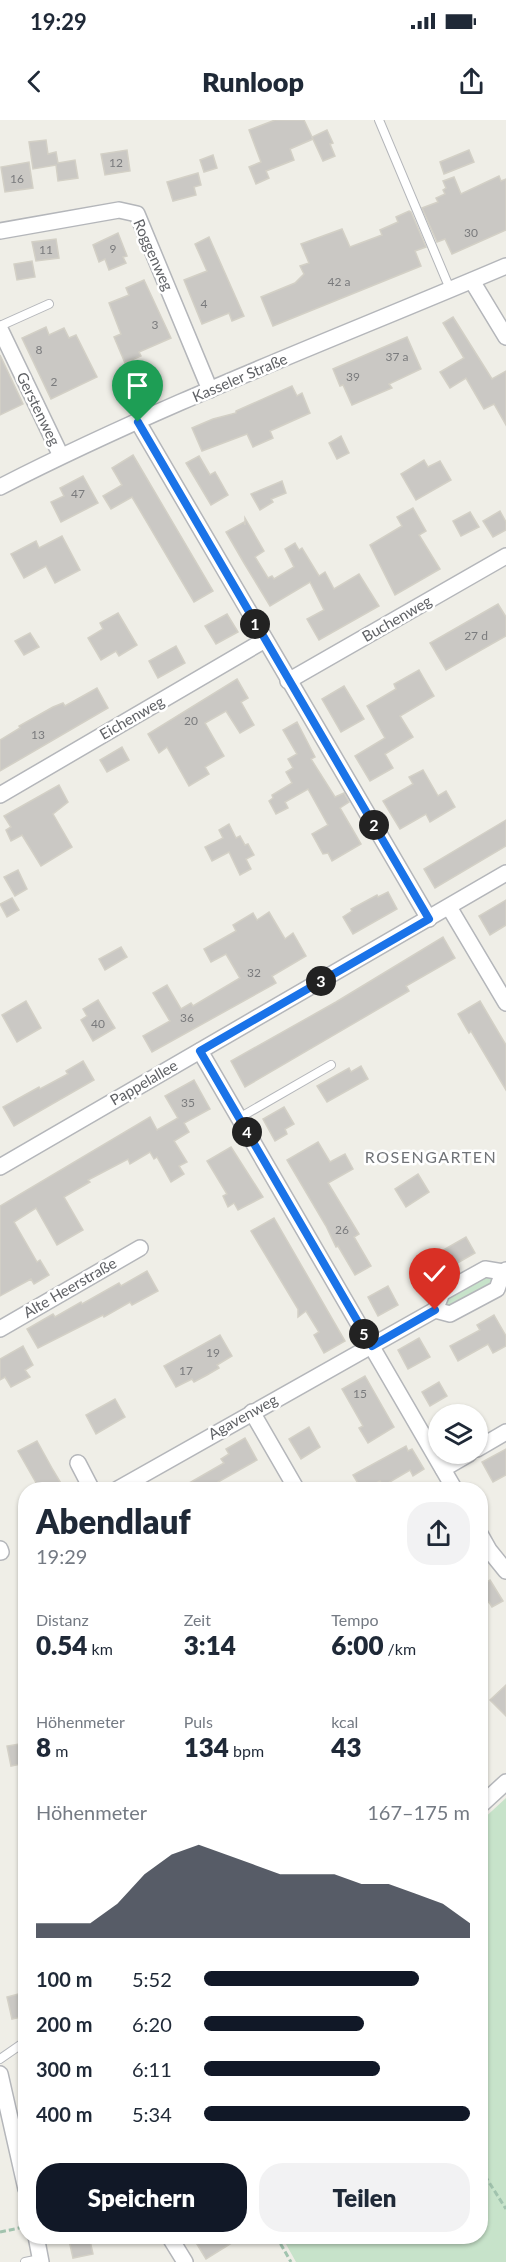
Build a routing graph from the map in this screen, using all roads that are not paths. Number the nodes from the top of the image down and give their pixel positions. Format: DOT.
graph roads {
  1 [pos="379,120"];
  2 [pos="0,231"];
  3 [pos="506,266"];
  4 [pos="472,281"];
  5 [pos="450,289"];
  6 [pos="49,304"];
  7 [pos="0,328"];
  8 [pos="506,337"];
  9 [pos="210,390"];
  10 [pos="138,422"];
  11 [pos="61,456"];
  12 [pos="0,487"];
  13 [pos="503,561"];
  14 [pos="265,640"];
  15 [pos="288,681"];
  16 [pos="0,795"];
  17 [pos="506,873"];
  18 [pos="449,907"];
  19 [pos="429,919"];
  20 [pos="506,1003"];
  21 [pos="200,1051"];
  22 [pos="332,1065"];
  23 [pos="239,1118"];
  24 [pos="0,1167"];
  25 [pos="140,1248"];
  26 [pos="505,1271"];
  27 [pos="435,1310"];
  28 [pos="0,1329"];
  29 [pos="372,1346"];
  30 [pos="252,1412"];
  31 [pos="506,1432"];
  32 [pos="488,1443"];
  33 [pos="78,1463"];
  34 [pos="451,1464"];
  35 [pos="442,1469"];
  36 [pos="88,1482"];
  37 [pos="130,1482"];
  38 [pos="292,1482"];
  39 [pos="449,1482"];
  40 [pos="488,1548"];
  41 [pos="506,1571"];
  42 [pos="506,1782"];
  43 [pos="488,1799"];
  44 [pos="18,2047"];
  45 [pos="0,2059"];
  46 [pos="0,2074"];
  47 [pos="18,2154"];
  48 [pos="36,2244"];
  49 [pos="174,2244"];
  50 [pos="36,2261"];
  51 [pos="185,2262"];
  1 -- 5 [label="lane"];
  2 -- 9 [label="street, Roggenweg"];
  3 -- 4 [label="street, Kasseler Straße"];
  4 -- 5 [label="street, Kasseler Straße"];
  4 -- 8 [label="street"];
  5 -- 9 [label="street, Kasseler Straße"];
  6 -- 7 [label="lane"];
  7 -- 11 [label="street, Gerstenweg"];
  9 -- 10 [label="street, Kasseler Straße"];
  10 -- 11 [label="street, Kasseler Straße"];
  10 -- 14 [label="street"];
  11 -- 12 [label="street, Kasseler Straße"];
  13 -- 15 [label="street, Buchenweg"];
  14 -- 15 [label="street"];
  14 -- 16 [label="street, Eichenweg"];
  15 -- 19 [label="street"];
  17 -- 18 [label="street, Pappelallee"];
  18 -- 19 [label="street, Pappelallee"];
  18 -- 20 [label="street"];
  19 -- 21 [label="street, Pappelallee"];
  21 -- 23 [label="street"];
  21 -- 24 [label="street, Pappelallee"];
  22 -- 23 [label="lane"];
  23 -- 29 [label="street"];
  25 -- 28 [label="street, Alte Heerstraße"];
  26 -- 27 [label="street"];
  26 -- 27 [label="street"];
  27 -- 29 [label="street, Agavenweg"];
  29 -- 30 [label="street, Agavenweg"];
  29 -- 35 [label="street"];
  30 -- 37 [label="street, Agavenweg"];
  30 -- 38 [label="street"];
  31 -- 32 [label="street"];
  33 -- 36 [label="street"];
  34 -- 35 [label="street"];
  35 -- 39 [label="street"];
  40 -- 41 [label="street"];
  42 -- 43 [label="street"];
  44 -- 45 [label="lane"];
  46 -- 47 [label="street"];
  48 -- 50 [label="street"];
  49 -- 51 [label="street"];
}
